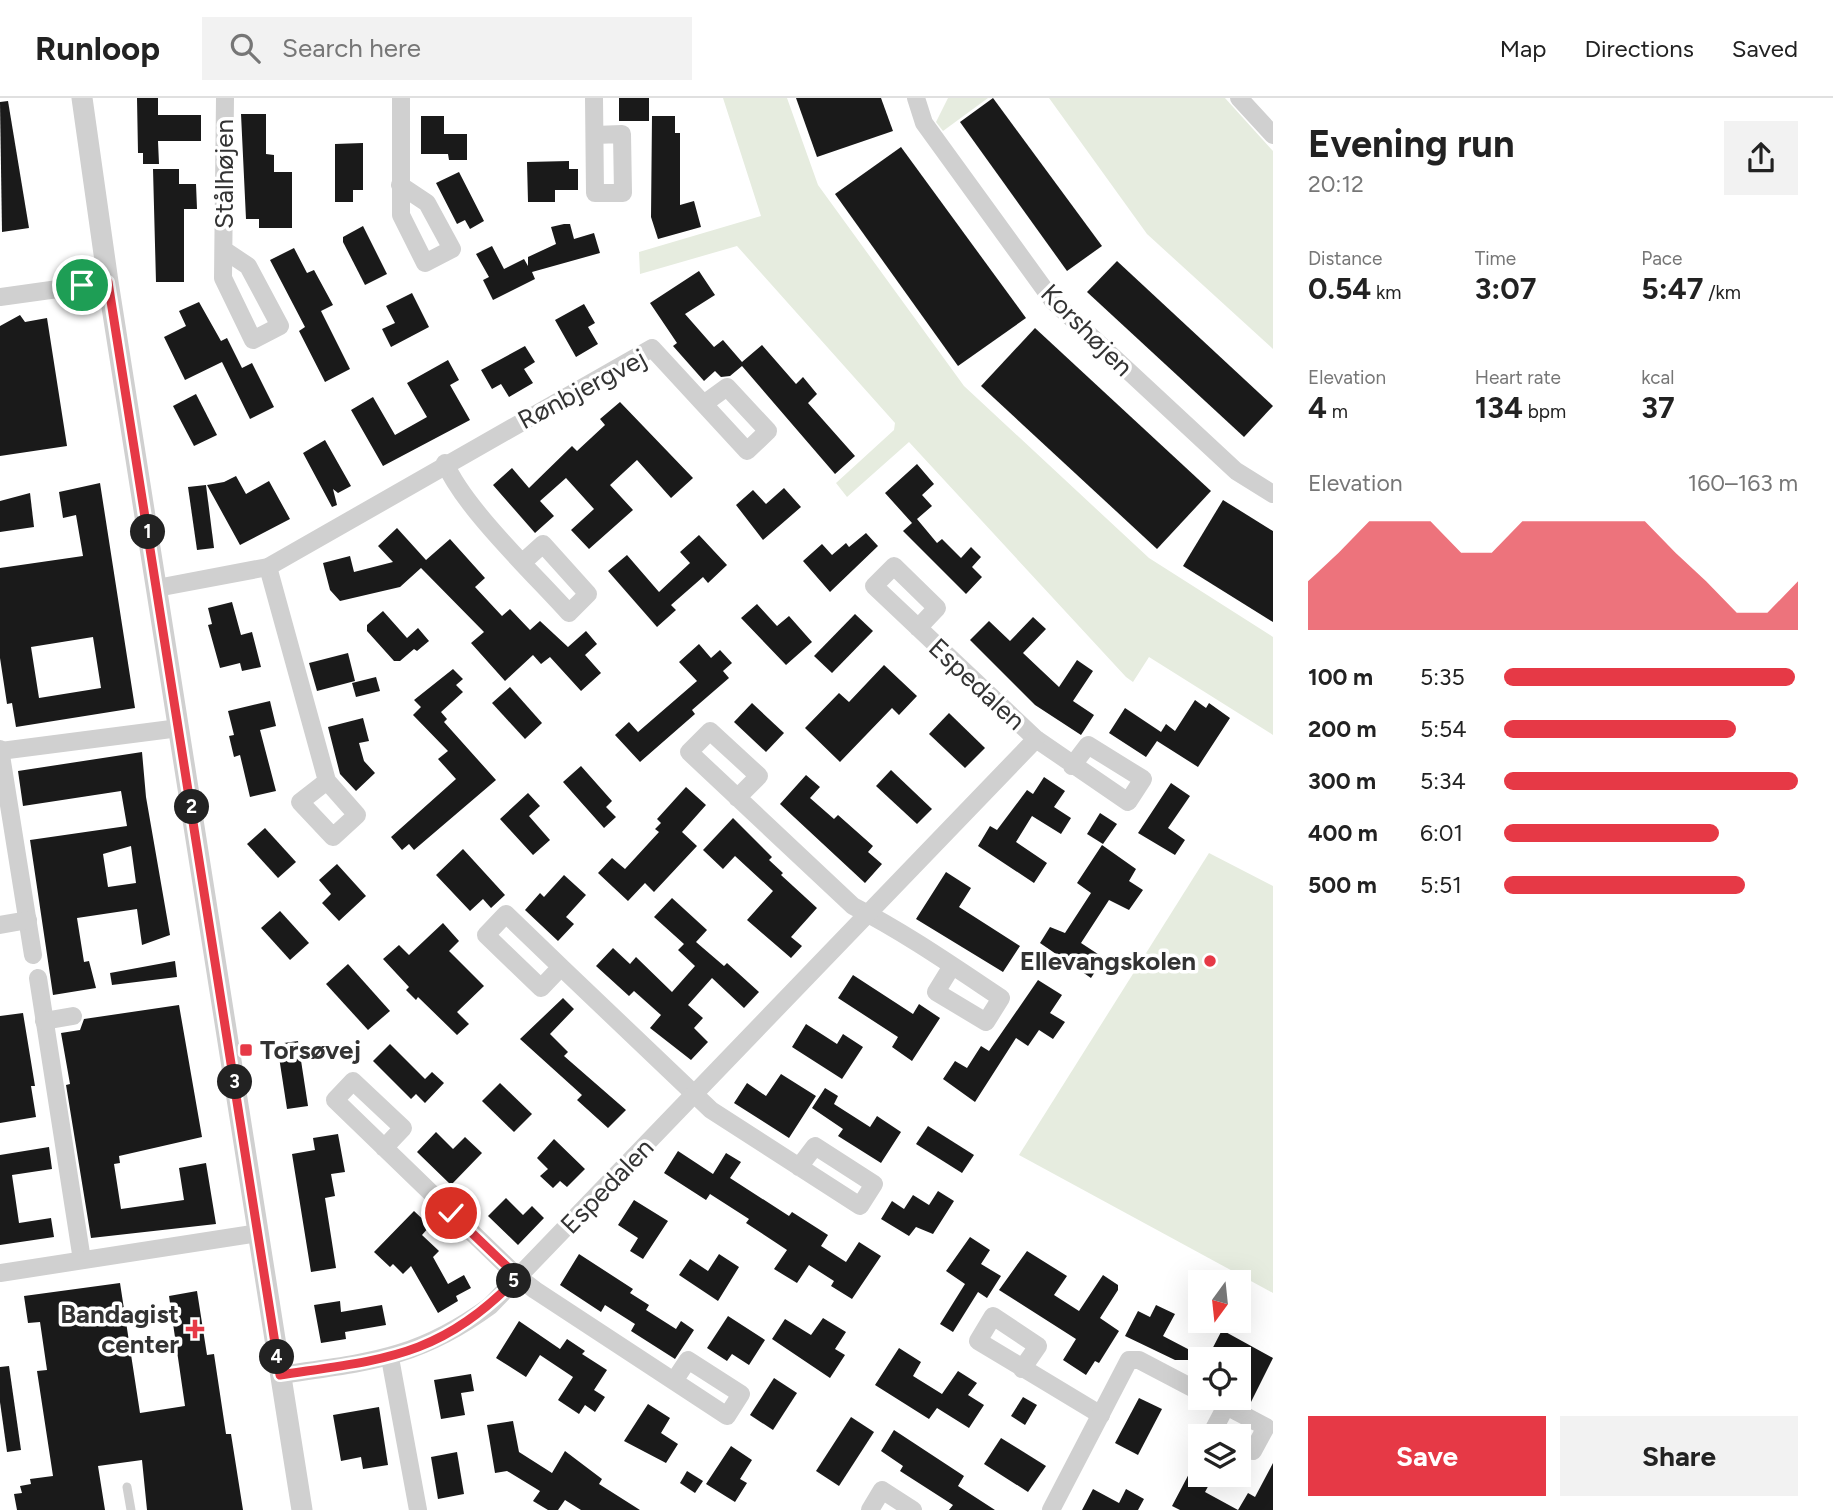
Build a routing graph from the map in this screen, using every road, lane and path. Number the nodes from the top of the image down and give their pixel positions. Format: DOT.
graph roads {
  1 [pos="82,98"];
  2 [pos="225,98"];
  3 [pos="401,98"];
  4 [pos="594,98"];
  5 [pos="916,98"];
  6 [pos="1239,98"];
  7 [pos="595,135"];
  8 [pos="1273,135"];
  9 [pos="400,185"];
  10 [pos="224,250"];
  11 [pos="108,282"];
  12 [pos="0,297"];
  13 [pos="705,403"];
  14 [pos="445,463"];
  15 [pos="1273,494"];
  16 [pos="523,562"];
  17 [pos="268,566"];
  18 [pos="157,588"];
  19 [pos="918,628"];
  20 [pos="179,728"];
  21 [pos="1036,739"];
  22 [pos="0,750"];
  23 [pos="1072,766"];
  24 [pos="327,781"];
  25 [pos="737,798"];
  26 [pos="870,914"];
  27 [pos="28,920"];
  28 [pos="0,925"];
  29 [pos="33,955"];
  30 [pos="951,966"];
  31 [pos="561,967"];
  32 [pos="37,978"];
  33 [pos="73,1016"];
  34 [pos="44,1021"];
  35 [pos="695,1096"];
  36 [pos="384,1148"];
  37 [pos="799,1167"];
  38 [pos="259,1233"];
  39 [pos="82,1260"];
  40 [pos="0,1273"];
  41 [pos="518,1277"];
  42 [pos="390,1359"];
  43 [pos="1022,1369"];
  44 [pos="280,1375"];
  45 [pos="674,1381"];
  46 [pos="1188,1386"];
  47 [pos="1234,1410"];
  48 [pos="1101,1415"];
  49 [pos="1251,1450"];
  50 [pos="127,1487"];
  51 [pos="131,1510"];
  52 [pos="302,1510"];
  53 [pos="418,1510"];
  54 [pos="870,1510"];
  55 [pos="913,1510"];
  56 [pos="1051,1510"];
  1 -- 11 [label="street"];
  2 -- 10 [label="street, Stålhøjen"];
  3 -- 9 [label="street"];
  4 -- 7 [label="street"];
  5 -- 15 [label="street, Korshøjen"];
  6 -- 8 [label="street"];
  10 -- 10 [label="street, Stålhøjen"];
  11 -- 12 [label="street"];
  11 -- 18 [label="street"];
  13 -- 14 [label="street, Rønbjergvej"];
  14 -- 16 [label="street"];
  14 -- 17 [label="street, Rønbjergvej"];
  17 -- 18 [label="street, Rønbjergvej"];
  17 -- 24 [label="street"];
  18 -- 20 [label="street"];
  19 -- 21 [label="street, Espedalen"];
  20 -- 22 [label="street"];
  20 -- 38 [label="street"];
  21 -- 23 [label="street, Espedalen"];
  21 -- 26 [label="street, Espedalen"];
  22 -- 27 [label="street"];
  25 -- 26 [label="street"];
  26 -- 30 [label="street"];
  26 -- 35 [label="street, Espedalen"];
  27 -- 28 [label="street"];
  27 -- 29 [label="street"];
  31 -- 35 [label="street"];
  32 -- 34 [label="street"];
  33 -- 34 [label="street"];
  34 -- 39 [label="street"];
  35 -- 37 [label="street"];
  35 -- 41 [label="street, Espedalen"];
  36 -- 41 [label="street"];
  38 -- 39 [label="street"];
  38 -- 44 [label="street"];
  39 -- 40 [label="street"];
  41 -- 42 [label="street, Espedalen"];
  41 -- 45 [label="street"];
  42 -- 44 [label="street, Espedalen"];
  42 -- 53 [label="street"];
  43 -- 48 [label="street"];
  44 -- 52 [label="street"];
  46 -- 48 [label="street"];
  47 -- 49 [label="street"];
  48 -- 56 [label="street"];
  50 -- 51 [label="lane"];
  54 -- 55 [label="street"];
}
